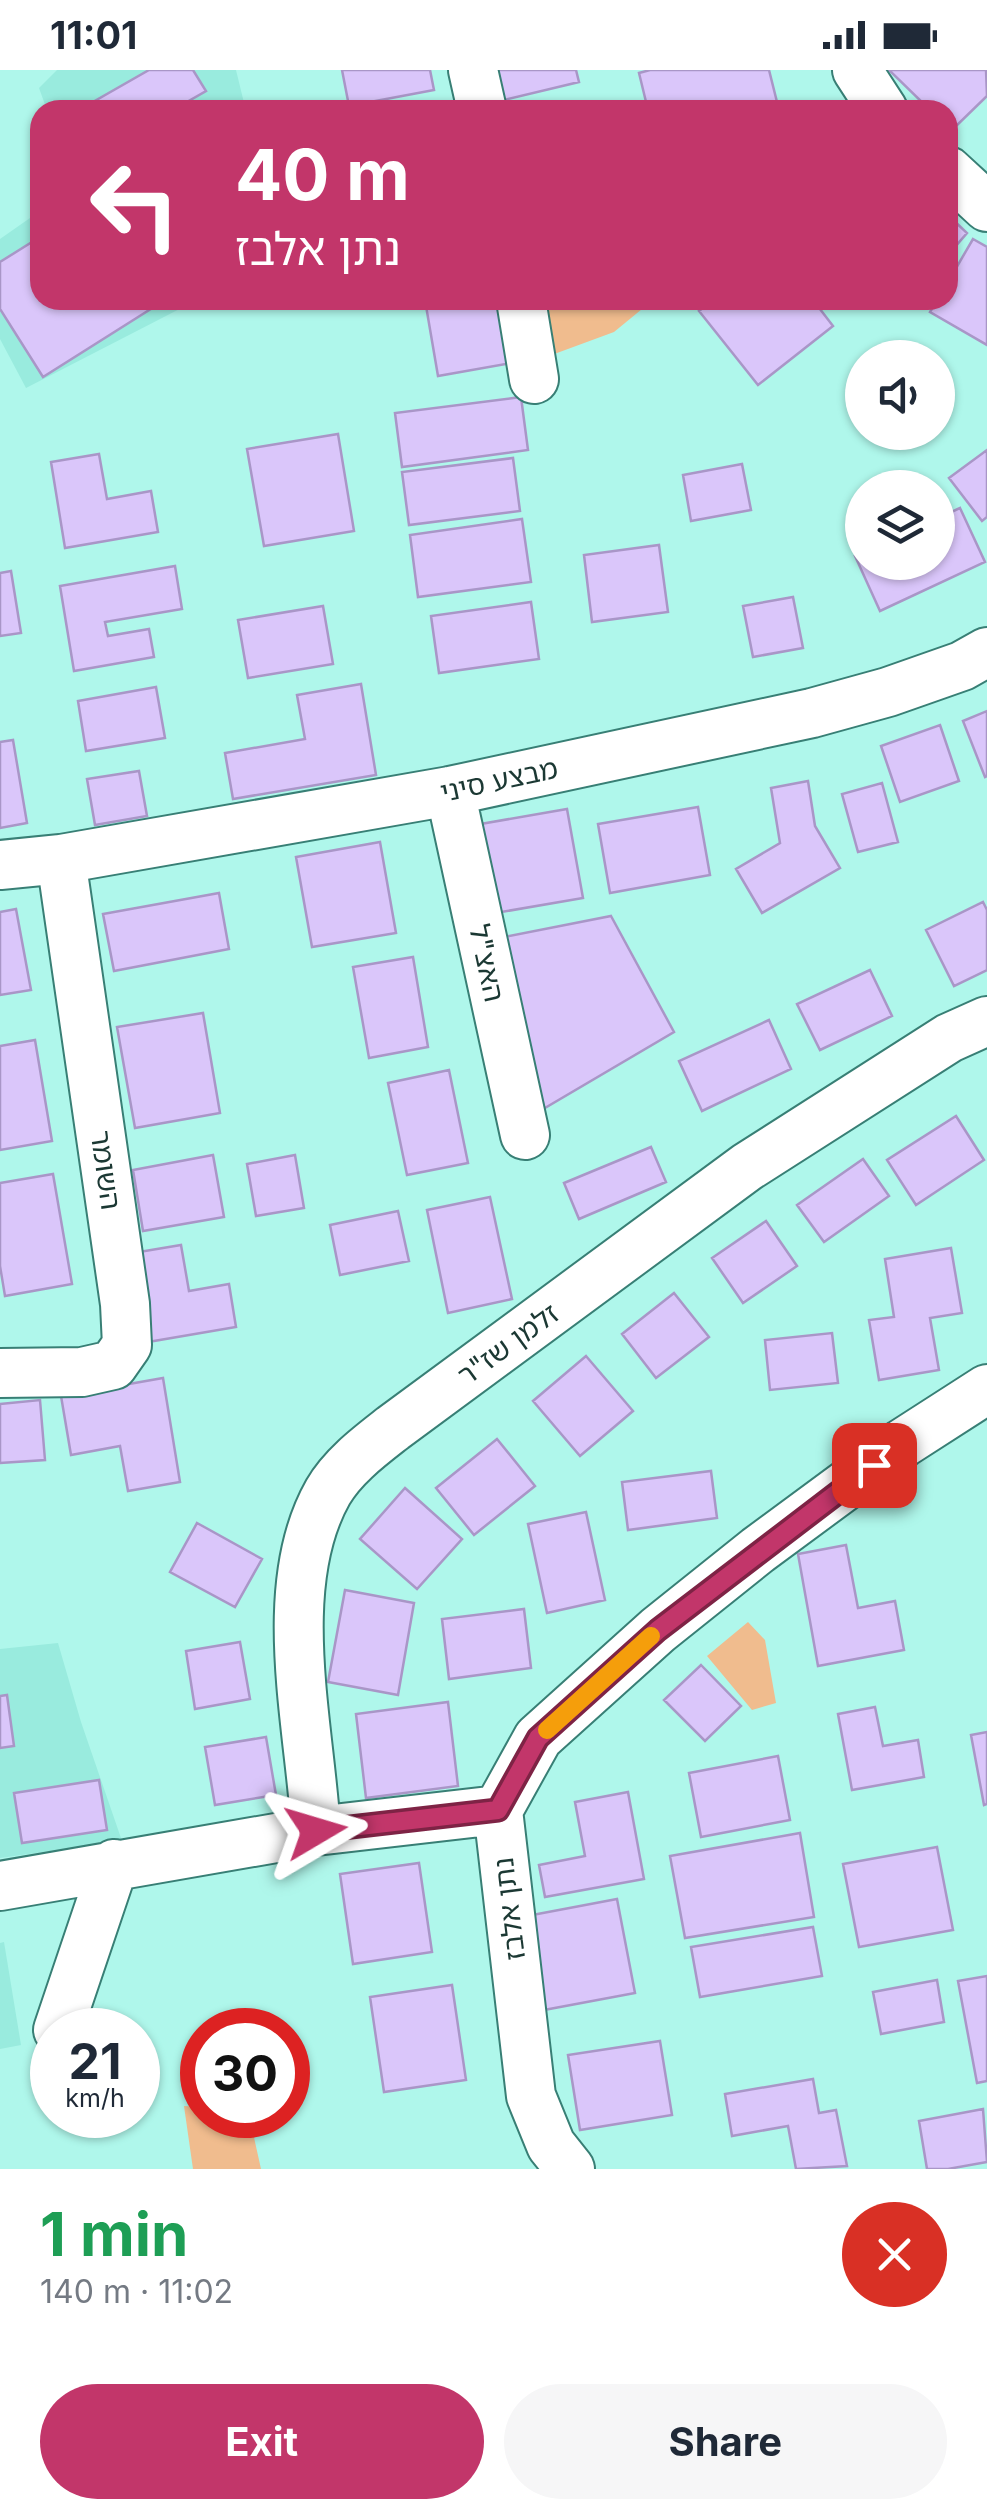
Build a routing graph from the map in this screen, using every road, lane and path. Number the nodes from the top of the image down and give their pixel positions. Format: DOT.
graph roads {
  1 [pos="473,70"];
  2 [pos="857,70"];
  3 [pos="480,100"];
  4 [pos="876,100"];
  5 [pos="958,180"];
  6 [pos="987,207"];
  7 [pos="523,310"];
  8 [pos="534,378"];
  9 [pos="987,652"];
  10 [pos="450,791"];
  11 [pos="62,859"];
  12 [pos="0,865"];
  13 [pos="987,1021"];
  14 [pos="525,1136"];
  15 [pos="0,1373"];
  16 [pos="987,1389"];
  17 [pos="498,1810"];
  18 [pos="316,1831"];
  19 [pos="114,1864"];
  20 [pos="0,1886"];
  21 [pos="66,2008"];
  22 [pos="570,2169"];
  1 -- 3 [label="street"];
  2 -- 4 [label="street"];
  5 -- 6 [label="street"];
  7 -- 8 [label="street"];
  9 -- 10 [label="street, מבצע סיני"];
  10 -- 11 [label="street, מבצע סיני"];
  10 -- 14 [label="street, האצ\"ל"];
  11 -- 12 [label="street, מבצע סיני"];
  11 -- 15 [label="street, השומר"];
  13 -- 18 [label="street, זלמן שז\"ר"];
  16 -- 17 [label="street"];
  17 -- 18 [label="street"];
  17 -- 22 [label="street, נתן אלבז"];
  18 -- 19 [label="street"];
  19 -- 20 [label="street"];
  19 -- 21 [label="street"];
}
